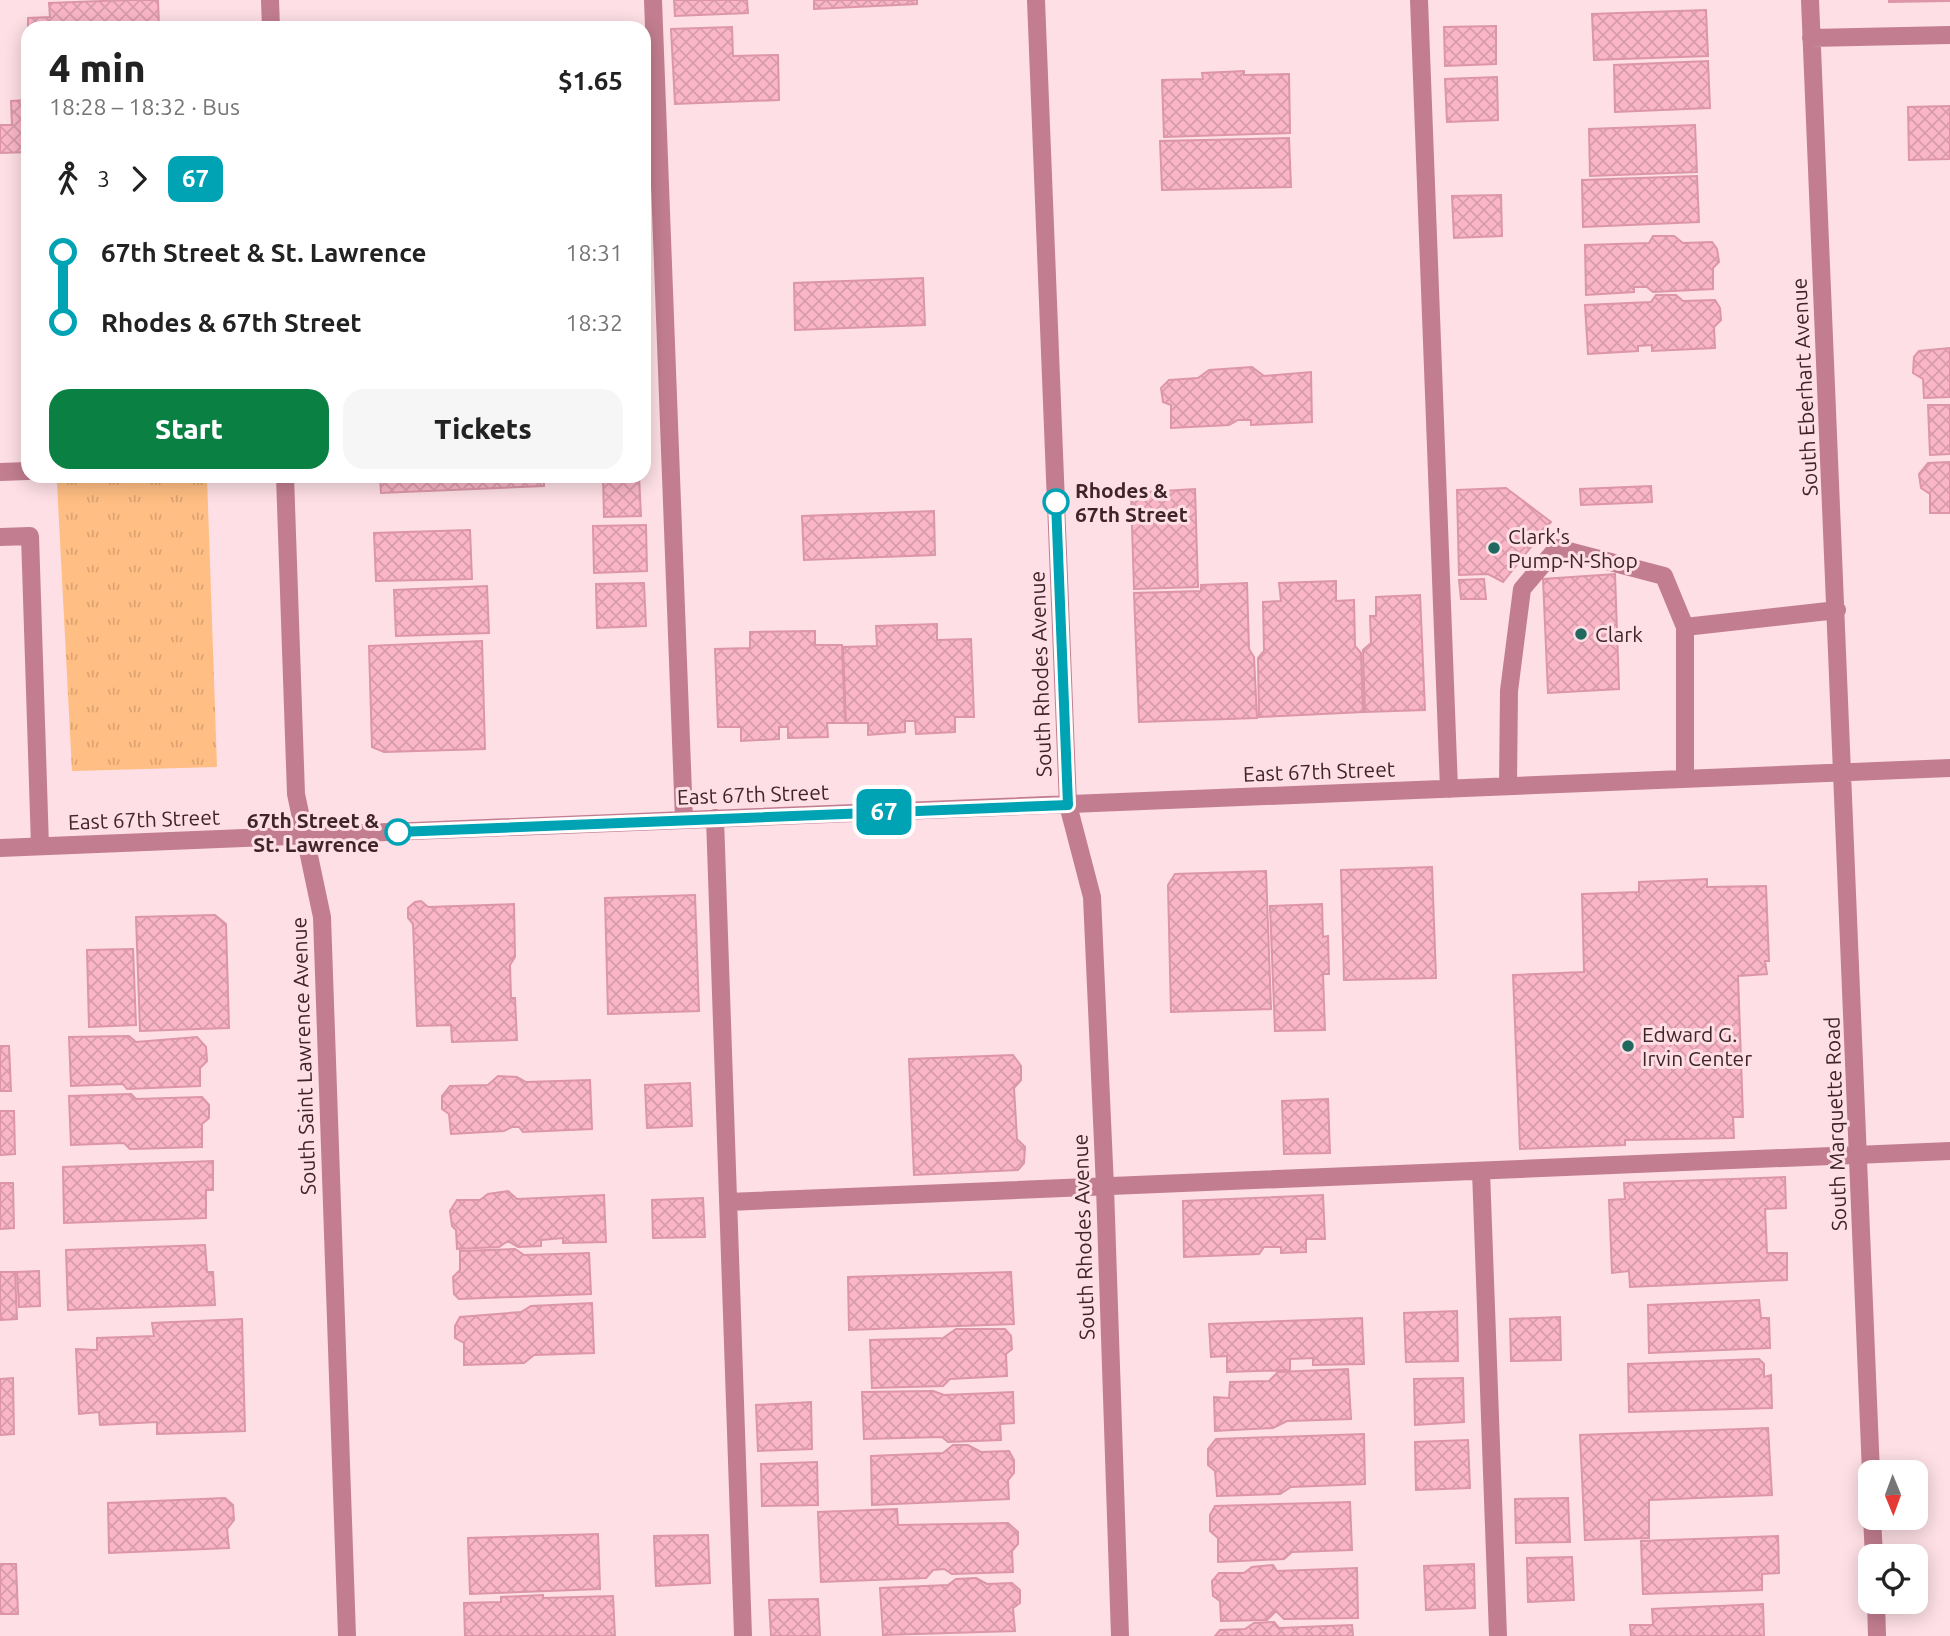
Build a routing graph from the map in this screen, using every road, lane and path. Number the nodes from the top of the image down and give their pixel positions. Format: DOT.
graph roads {
  1 [pos="270,0"];
  2 [pos="653,0"];
  3 [pos="1036,0"];
  4 [pos="1419,0"];
  5 [pos="1810,0"];
  6 [pos="271,21"];
  7 [pos="1950,35"];
  8 [pos="1811,38"];
  9 [pos="21,471"];
  10 [pos="0,472"];
  11 [pos="285,483"];
  12 [pos="0,537"];
  13 [pos="1837,610"];
  14 [pos="1685,627"];
  15 [pos="1950,768"];
  16 [pos="1843,773"];
  17 [pos="1685,779"];
  18 [pos="1508,786"];
  19 [pos="1449,789"];
  20 [pos="1068,805"];
  21 [pos="715,818"];
  22 [pos="684,820"];
  23 [pos="305,836"];
  24 [pos="40,846"];
  25 [pos="0,848"];
  26 [pos="1950,1151"];
  27 [pos="1859,1155"];
  28 [pos="1481,1171"];
  29 [pos="1105,1187"];
  30 [pos="728,1202"];
  31 [pos="1871,1460"];
  32 [pos="1876,1614"];
  33 [pos="347,1636"];
  34 [pos="743,1636"];
  35 [pos="1120,1636"];
  36 [pos="1498,1636"];
  37 [pos="1877,1636"];
  1 -- 6 [label="street"];
  2 -- 22 [label="street"];
  3 -- 20 [label="street, South Rhodes Avenue"];
  4 -- 19 [label="street"];
  5 -- 8 [label="street, South Eberhart Avenue"];
  7 -- 8 [label="street"];
  8 -- 13 [label="street, South Eberhart Avenue"];
  9 -- 10 [label="street"];
  11 -- 23 [label="street, South Saint Lawrence Avenue"];
  12 -- 24 [label="street"];
  13 -- 14 [label="street"];
  13 -- 16 [label="street, South Eberhart Avenue"];
  14 -- 17 [label="street"];
  14 -- 18 [label="street"];
  15 -- 16 [label="street, East 67th Street"];
  16 -- 17 [label="street, East 67th Street"];
  16 -- 27 [label="street, South Marquette Road"];
  17 -- 18 [label="street, East 67th Street"];
  18 -- 19 [label="street, East 67th Street"];
  19 -- 20 [label="street, East 67th Street"];
  20 -- 21 [label="street, East 67th Street"];
  20 -- 29 [label="street, South Rhodes Avenue"];
  21 -- 22 [label="street, East 67th Street"];
  21 -- 30 [label="street"];
  22 -- 23 [label="street, East 67th Street"];
  23 -- 24 [label="street, East 67th Street"];
  23 -- 33 [label="street, South Saint Lawrence Avenue"];
  24 -- 25 [label="street, East 67th Street"];
  26 -- 27 [label="street"];
  27 -- 28 [label="street"];
  27 -- 31 [label="street, South Marquette Road"];
  28 -- 29 [label="street"];
  28 -- 36 [label="street"];
  29 -- 30 [label="street"];
  29 -- 35 [label="street, South Rhodes Avenue"];
  30 -- 34 [label="street"];
  32 -- 37 [label="street"];
}
